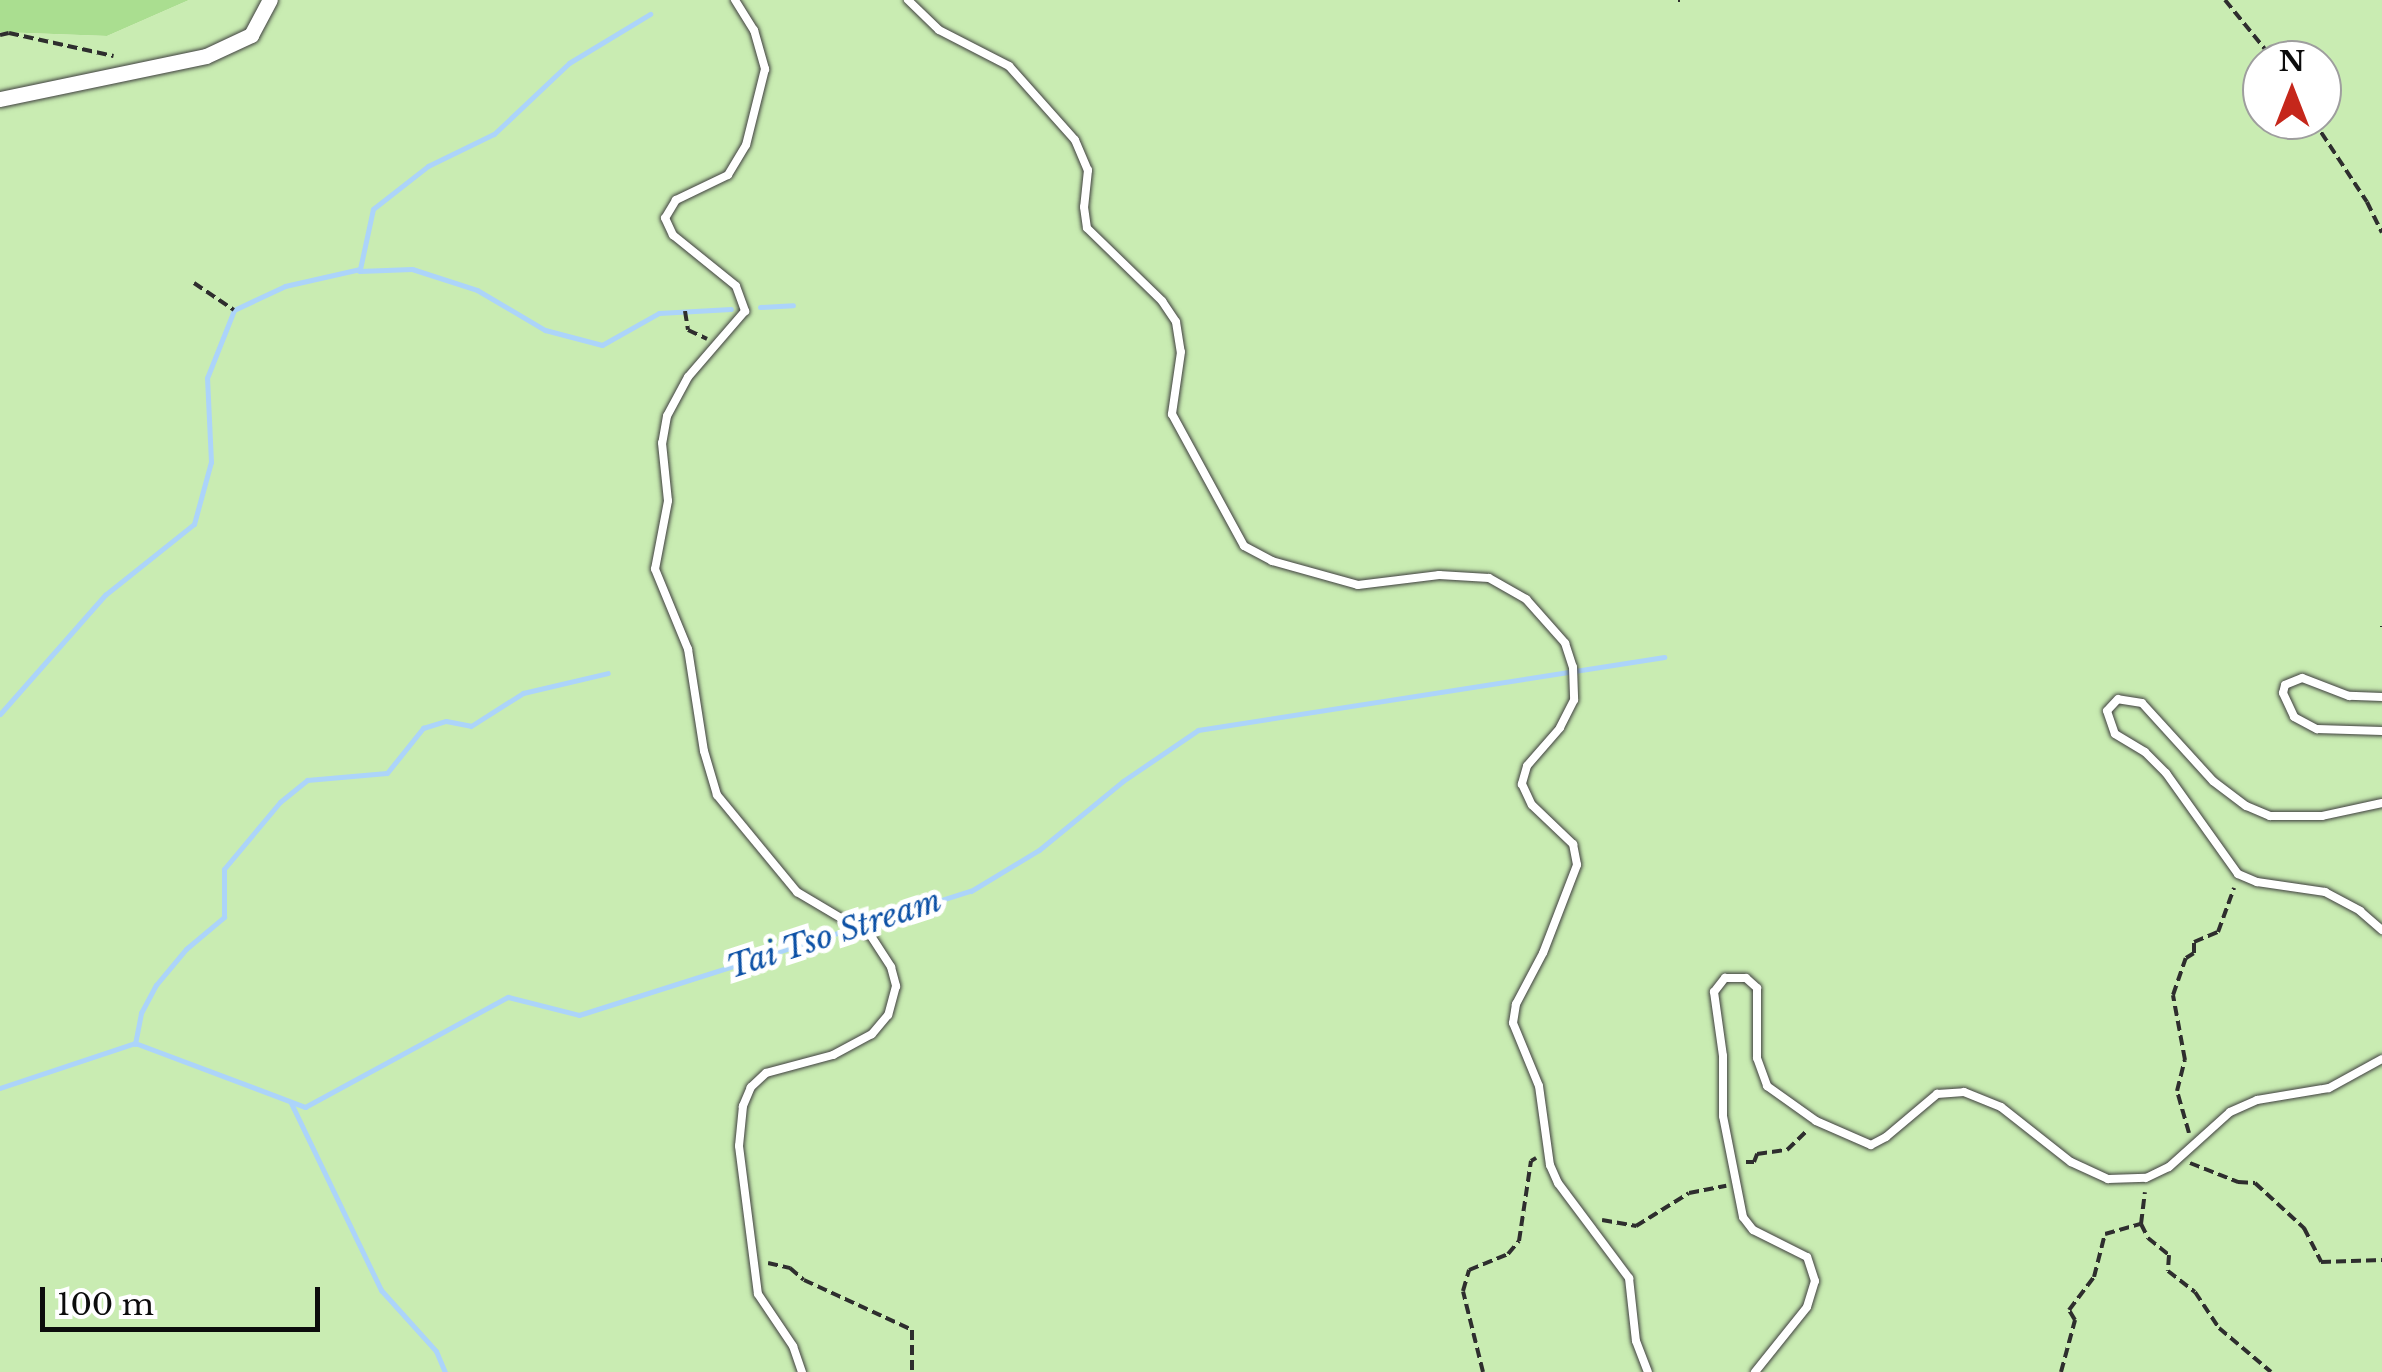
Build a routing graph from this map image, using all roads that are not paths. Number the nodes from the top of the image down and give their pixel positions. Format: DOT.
graph roads {
  1 [pos="270,0"];
  2 [pos="735,0"];
  3 [pos="908,0"];
  4 [pos="0,99"];
  5 [pos="2382,698"];
  6 [pos="2382,731"];
  7 [pos="2382,804"];
  8 [pos="2382,930"];
  9 [pos="2382,1058"];
  10 [pos="802,1372"];
  11 [pos="1648,1372"];
  12 [pos="1755,1372"];
  1 -- 4 [label="street"];
  2 -- 10 [label="lane"];
  3 -- 11 [label="lane"];
  5 -- 6 [label="lane"];
  7 -- 8 [label="lane"];
  9 -- 12 [label="lane"];
}
